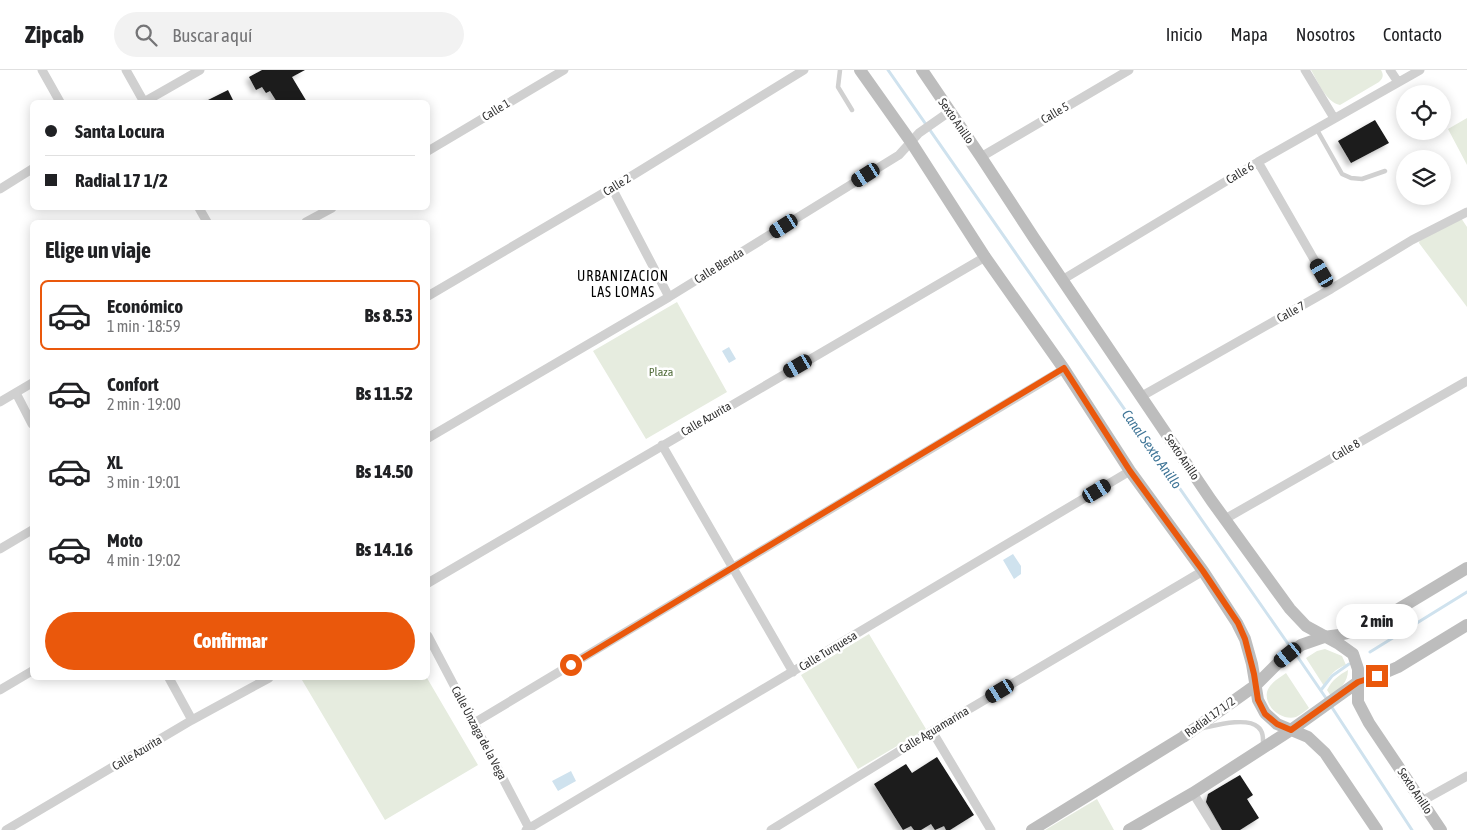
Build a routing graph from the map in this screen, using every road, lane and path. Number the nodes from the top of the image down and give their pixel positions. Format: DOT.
graph roads {
  1 [pos="42,70"];
  2 [pos="126,70"];
  3 [pos="200,70"];
  4 [pos="564,70"];
  5 [pos="804,70"];
  6 [pos="840,70"];
  7 [pos="860,70"];
  8 [pos="922,70"];
  9 [pos="1129,70"];
  10 [pos="1305,70"];
  11 [pos="1390,70"];
  12 [pos="1420,70"];
  13 [pos="1398,82"];
  14 [pos="59,100"];
  15 [pos="143,100"];
  16 [pos="148,100"];
  17 [pos="852,110"];
  18 [pos="944,115"];
  19 [pos="1334,118"];
  20 [pos="1316,128"];
  21 [pos="915,138"];
  22 [pos="430,150"];
  23 [pos="981,157"];
  24 [pos="1258,162"];
  25 [pos="30,170"];
  26 [pos="1385,171"];
  27 [pos="612,188"];
  28 [pos="0,189"];
  29 [pos="328,210"];
  30 [pos="1467,212"];
  31 [pos="310,220"];
  32 [pos="984,257"];
  33 [pos="1062,280"];
  34 [pos="1331,289"];
  35 [pos="430,295"];
  36 [pos="669,296"];
  37 [pos="1064,368"];
  38 [pos="1467,381"];
  39 [pos="30,384"];
  40 [pos="16,393"];
  41 [pos="1142,396"];
  42 [pos="0,402"];
  43 [pos="30,420"];
  44 [pos="430,437"];
  45 [pos="662,445"];
  46 [pos="1130,471"];
  47 [pos="1225,519"];
  48 [pos="30,531"];
  49 [pos="0,549"];
  50 [pos="732,568"];
  51 [pos="1467,568"];
  52 [pos="1203,571"];
  53 [pos="430,582"];
  54 [pos="1467,625"];
  55 [pos="1324,637"];
  56 [pos="430,640"];
  57 [pos="30,672"];
  58 [pos="793,672"];
  59 [pos="169,680"];
  60 [pos="265,680"];
  61 [pos="1358,682"];
  62 [pos="1256,684"];
  63 [pos="0,690"];
  64 [pos="192,720"];
  65 [pos="474,723"];
  66 [pos="1291,730"];
  67 [pos="932,731"];
  68 [pos="1192,731"];
  69 [pos="1262,748"];
  70 [pos="1467,776"];
  71 [pos="1192,793"];
  72 [pos="1422,801"];
  73 [pos="528,829"];
  74 [pos="6,830"];
  75 [pos="770,830"];
  76 [pos="991,830"];
  77 [pos="1032,830"];
  78 [pos="1129,830"];
  79 [pos="1216,830"];
  80 [pos="1378,830"];
  81 [pos="1441,830"];
  1 -- 14 [label="street"];
  2 -- 15 [label="street"];
  3 -- 16 [label="street"];
  4 -- 22 [label="street, Calle 1"];
  5 -- 27 [label="street, Calle 2"];
  6 -- 17 [label="lane"];
  7 -- 21 [label="main road"];
  8 -- 18 [label="main road, Sexto Anillo"];
  9 -- 23 [label="street, Calle 5"];
  10 -- 19 [label="street"];
  11 -- 13 [label="street"];
  12 -- 13 [label="street, Calle 6"];
  13 -- 19 [label="street, Calle 6"];
  18 -- 21 [label="street, Calle Blenda"];
  18 -- 23 [label="main road, Sexto Anillo"];
  19 -- 20 [label="street, Calle 6"];
  20 -- 24 [label="street, Calle 6"];
  20 -- 26 [label="lane"];
  21 -- 32 [label="main road"];
  21 -- 36 [label="street, Calle Blenda"];
  23 -- 33 [label="main road, Sexto Anillo"];
  24 -- 33 [label="street, Calle 6"];
  24 -- 34 [label="street"];
  25 -- 28 [label="street"];
  27 -- 35 [label="street, Calle 2"];
  27 -- 36 [label="street"];
  29 -- 31 [label="street"];
  30 -- 34 [label="street, Calle 7"];
  32 -- 37 [label="main road"];
  32 -- 45 [label="street, Calle Azurita"];
  33 -- 41 [label="main road, Sexto Anillo"];
  34 -- 41 [label="street, Calle 7"];
  36 -- 44 [label="street, Calle Blenda"];
  37 -- 46 [label="main road"];
  37 -- 50 [label="street"];
  38 -- 47 [label="street, Calle 8"];
  39 -- 40 [label="street"];
  40 -- 42 [label="street"];
  40 -- 43 [label="street"];
  41 -- 47 [label="main road, Sexto Anillo"];
  45 -- 50 [label="street"];
  45 -- 53 [label="street, Calle Azurita"];
  46 -- 52 [label="main road"];
  46 -- 58 [label="street, Calle Turquesa"];
  47 -- 55 [label="main road, Sexto Anillo"];
  48 -- 49 [label="street"];
  50 -- 58 [label="street"];
  50 -- 65 [label="street"];
  51 -- 55 [label="main road, Radial 17 1/2"];
  52 -- 62 [label="main road"];
  52 -- 67 [label="street, Calle Aguamarina"];
  54 -- 61 [label="main road"];
  55 -- 61 [label="main road, Sexto Anillo"];
  55 -- 62 [label="main road, Radial 17 1/2"];
  56 -- 65 [label="street, Calle Únzaga de la Vega"];
  57 -- 63 [label="street"];
  58 -- 73 [label="street, Calle Turquesa"];
  59 -- 64 [label="street"];
  60 -- 64 [label="street, Calle Azurita"];
  61 -- 66 [label="main road"];
  61 -- 72 [label="main road, Sexto Anillo"];
  62 -- 66 [label="main road"];
  62 -- 68 [label="main road, Radial 17 1/2"];
  64 -- 74 [label="street, Calle Azurita"];
  65 -- 73 [label="street, Calle Únzaga de la Vega"];
  66 -- 69 [label="main road"];
  66 -- 80 [label="main road"];
  67 -- 75 [label="street, Calle Aguamarina"];
  67 -- 76 [label="street"];
  68 -- 69 [label="lane"];
  68 -- 77 [label="main road, Radial 17 1/2"];
  69 -- 71 [label="main road"];
  70 -- 72 [label="street"];
  71 -- 78 [label="main road"];
  71 -- 79 [label="street"];
  72 -- 81 [label="main road, Sexto Anillo"];
}
